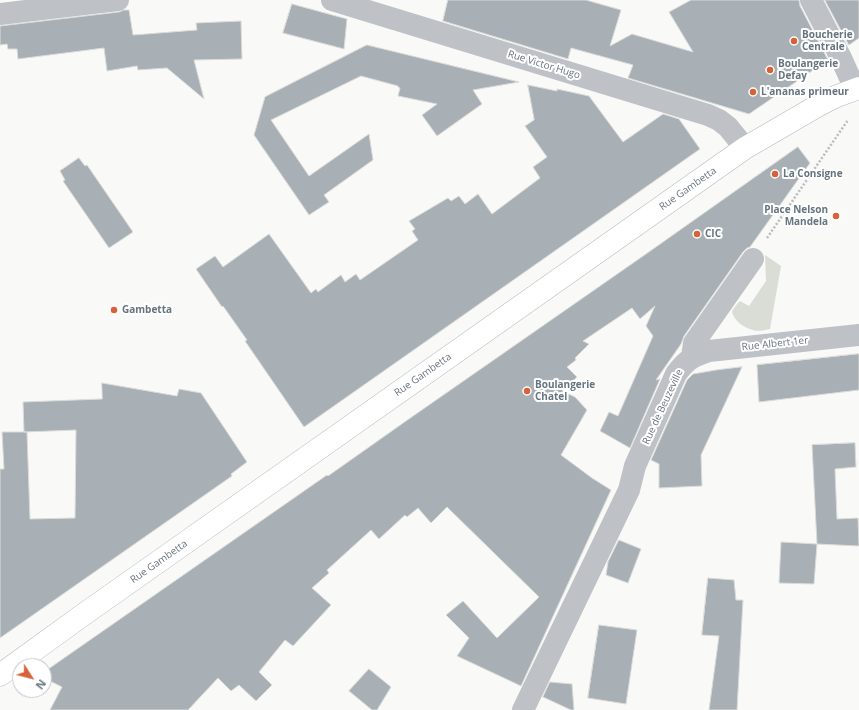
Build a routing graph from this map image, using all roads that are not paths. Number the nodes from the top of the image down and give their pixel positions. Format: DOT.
graph roads {
  1 [pos="118,0"];
  2 [pos="332,0"];
  3 [pos="811,0"];
  4 [pos="0,14"];
  5 [pos="857,89"];
  6 [pos="745,148"];
  7 [pos="753,258"];
  8 [pos="859,335"];
  9 [pos="692,357"];
  10 [pos="0,676"];
  11 [pos="523,710"];
  1 -- 4 [label="street"];
  2 -- 6 [label="street, Rue Victor Hugo"];
  3 -- 5 [label="street"];
  5 -- 6 [label="main road, Rue Gambetta"];
  6 -- 10 [label="main road, Rue Gambetta"];
  7 -- 9 [label="street, Rue de Beuzeville"];
  8 -- 9 [label="street, Rue Albert 1er"];
  9 -- 11 [label="street, Rue de Beuzeville"];
}
